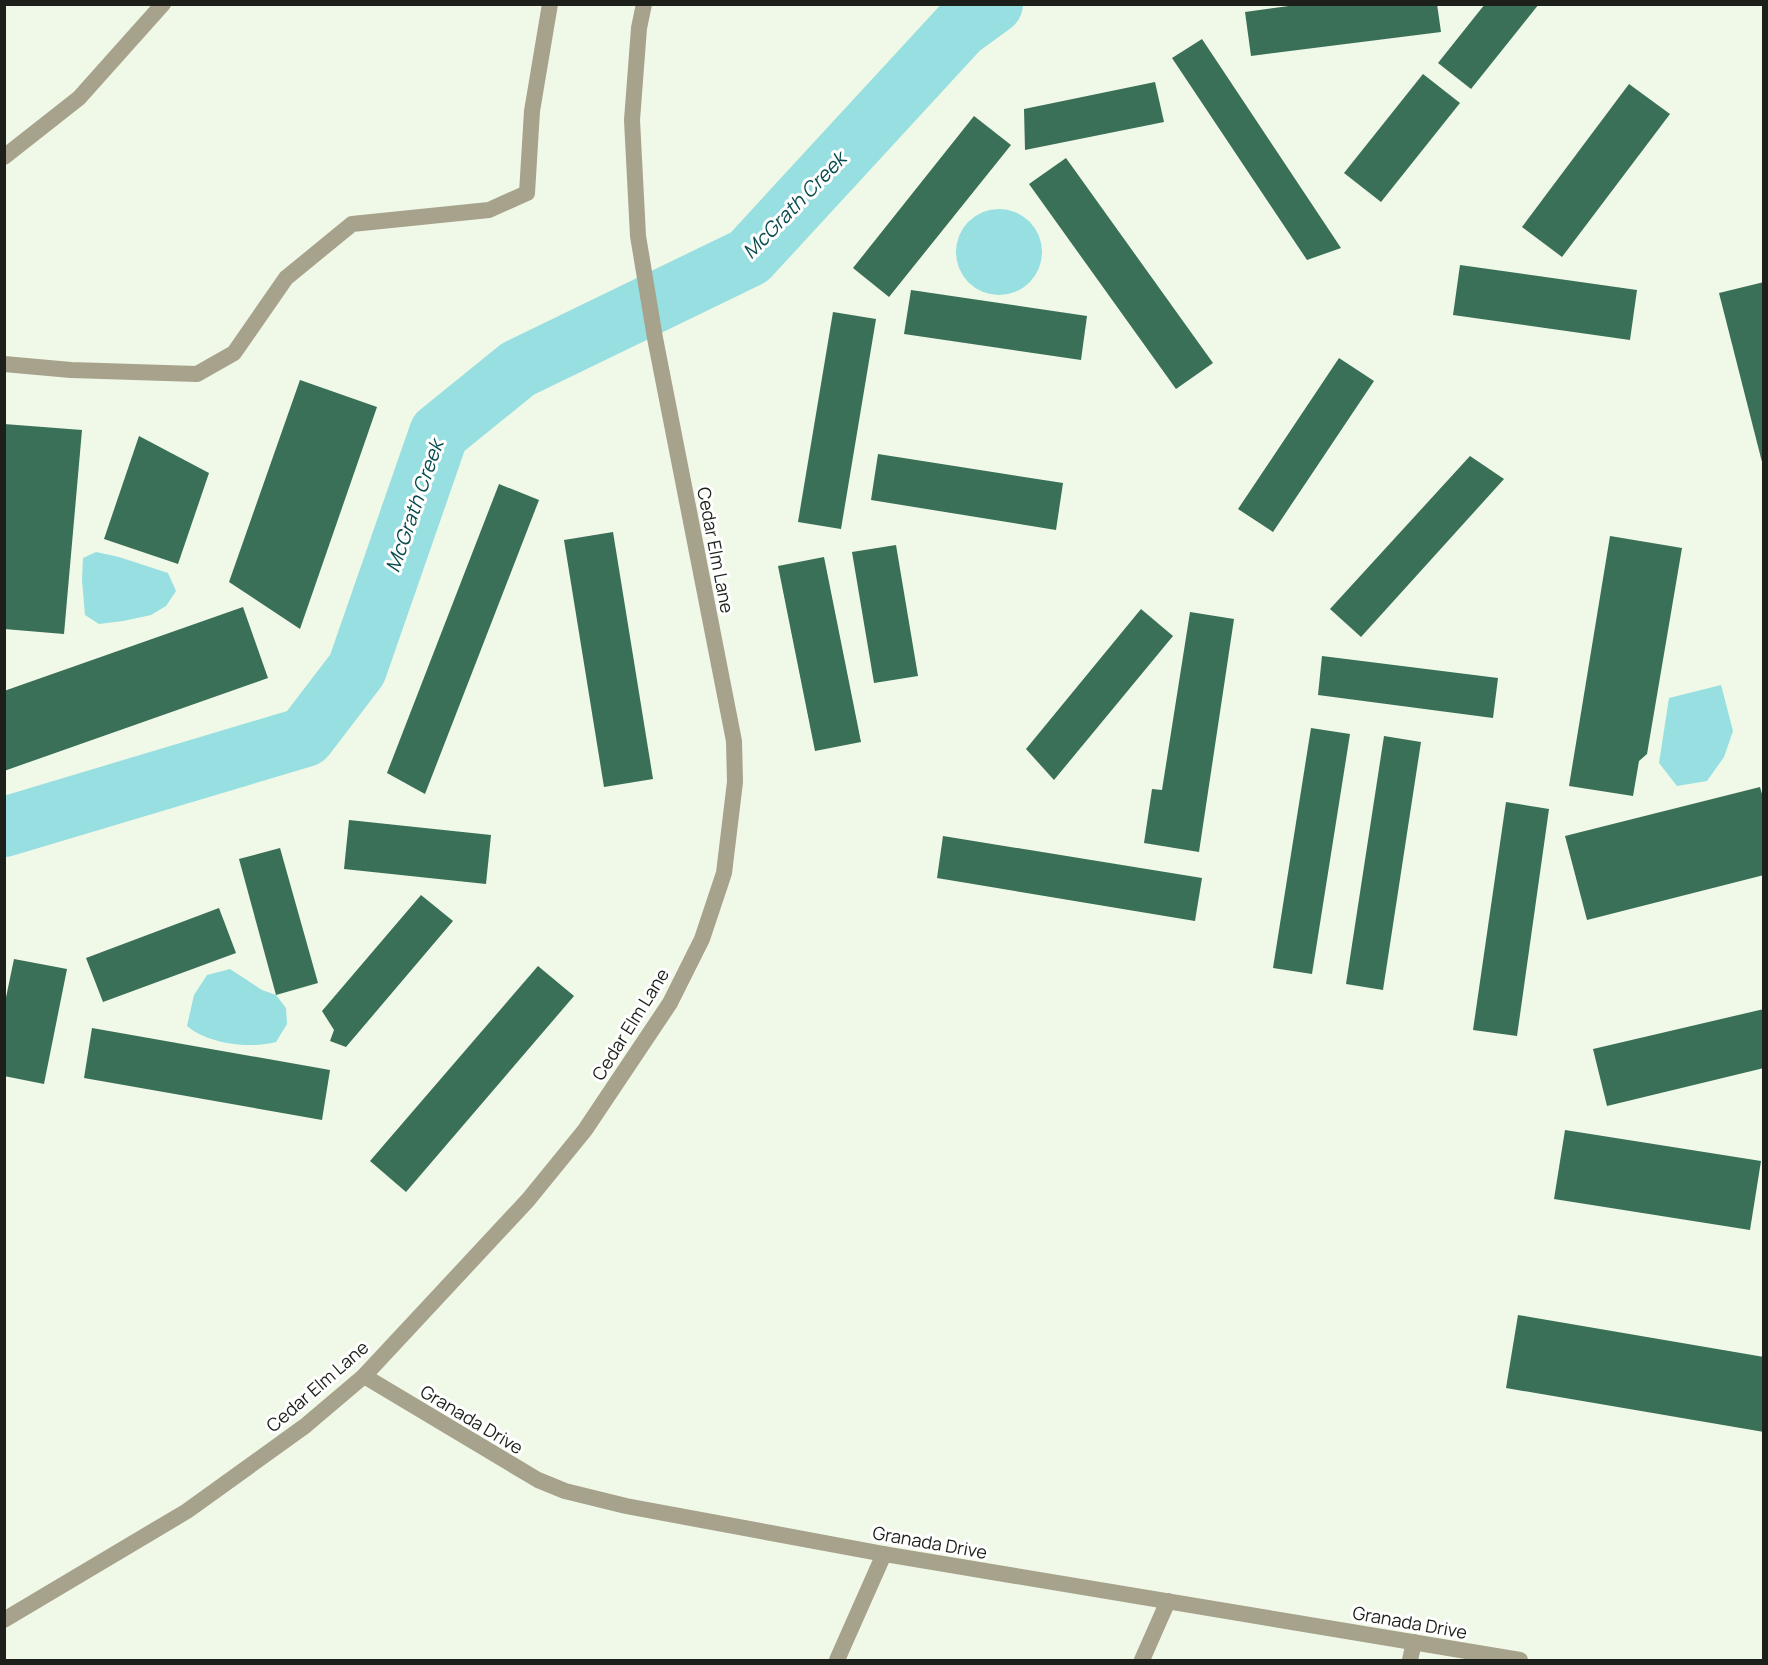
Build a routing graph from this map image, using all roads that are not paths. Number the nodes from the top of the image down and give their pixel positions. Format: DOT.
graph roads {
  1 [pos="163,4"];
  2 [pos="550,4"];
  3 [pos="644,4"];
  4 [pos="4,157"];
  5 [pos="4,364"];
  6 [pos="364,1376"];
  7 [pos="884,1554"];
  8 [pos="1168,1601"];
  9 [pos="4,1620"];
  10 [pos="1414,1642"];
  11 [pos="837,1660"];
  12 [pos="1142,1660"];
  13 [pos="1410,1660"];
  14 [pos="1520,1660"];
  1 -- 4 [label="street"];
  2 -- 5 [label="street"];
  3 -- 6 [label="street, Cedar Elm Lane"];
  6 -- 7 [label="street, Granada Drive"];
  6 -- 9 [label="street, Cedar Elm Lane"];
  7 -- 8 [label="street, Granada Drive"];
  7 -- 11 [label="street"];
  8 -- 10 [label="street, Granada Drive"];
  8 -- 12 [label="street"];
  10 -- 13 [label="street"];
  10 -- 14 [label="street, Granada Drive"];
}
